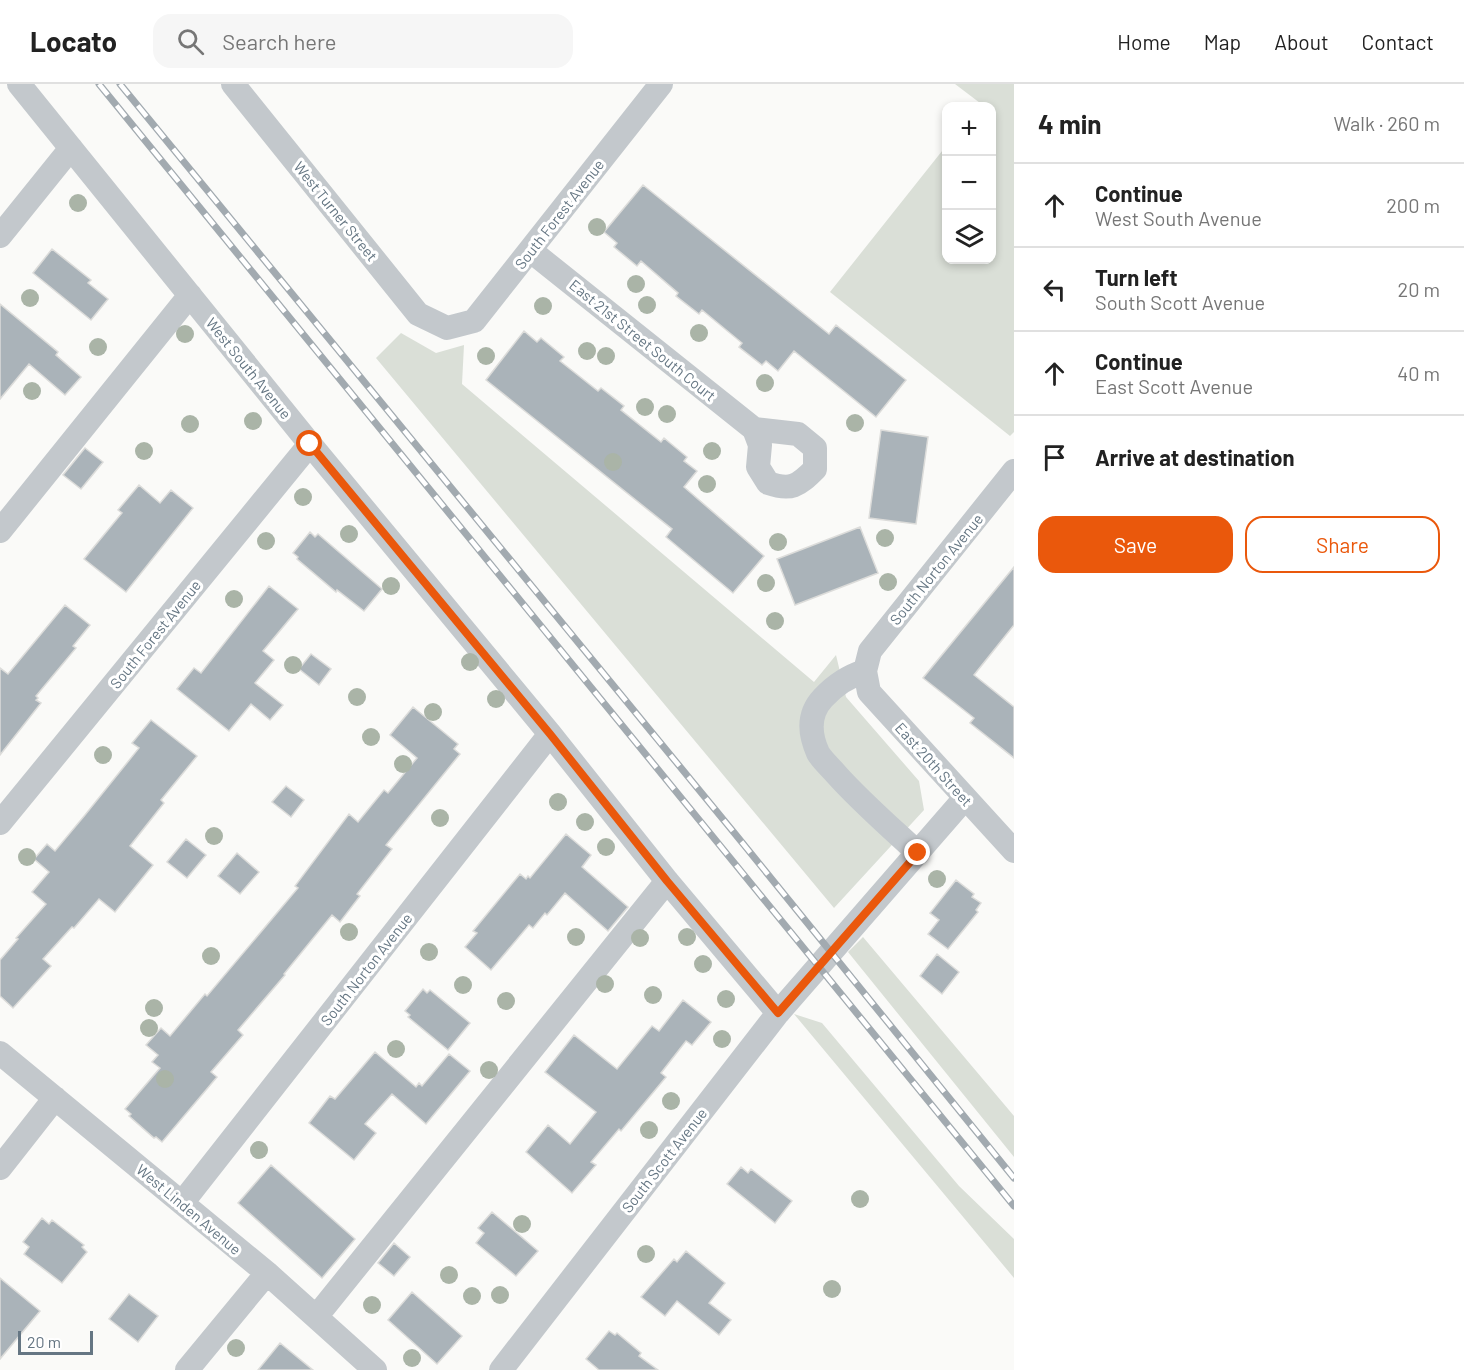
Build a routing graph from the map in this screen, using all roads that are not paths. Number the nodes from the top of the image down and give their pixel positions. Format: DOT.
graph roads {
  1 [pos="19,84"];
  2 [pos="661,84"];
  3 [pos="243,88"];
  4 [pos="71,148"];
  5 [pos="0,236"];
  6 [pos="531,251"];
  7 [pos="190,295"];
  8 [pos="447,328"];
  9 [pos="754,429"];
  10 [pos="310,444"];
  11 [pos="1014,471"];
  12 [pos="0,531"];
  13 [pos="865,671"];
  14 [pos="550,734"];
  15 [pos="965,798"];
  16 [pos="0,823"];
  17 [pos="1014,851"];
  18 [pos="918,853"];
  19 [pos="667,881"];
  20 [pos="778,1013"];
  21 [pos="0,1053"];
  22 [pos="54,1098"];
  23 [pos="0,1168"];
  24 [pos="182,1203"];
  25 [pos="267,1273"];
  26 [pos="316,1317"];
  27 [pos="187,1370"];
  28 [pos="375,1370"];
  29 [pos="501,1370"];
  1 -- 4 [label="street, West South Avenue"];
  2 -- 6 [label="street, South Forest Avenue"];
  3 -- 8 [label="street, West Turner Street"];
  4 -- 5 [label="street"];
  4 -- 7 [label="street, West South Avenue"];
  6 -- 8 [label="street, South Forest Avenue"];
  6 -- 9 [label="street, East 21st Street South Court"];
  7 -- 10 [label="street, West South Avenue"];
  7 -- 12 [label="street"];
  10 -- 14 [label="street, West South Avenue"];
  10 -- 16 [label="street, South Forest Avenue"];
  11 -- 13 [label="street, South Norton Avenue"];
  13 -- 15 [label="street, East 20th Street"];
  13 -- 18 [label="street"];
  14 -- 19 [label="street, West South Avenue"];
  14 -- 24 [label="street, South Norton Avenue"];
  15 -- 17 [label="street, East 20th Street"];
  15 -- 18 [label="street, South Scott Avenue"];
  18 -- 20 [label="street, South Scott Avenue"];
  19 -- 20 [label="street, West South Avenue"];
  19 -- 26 [label="street"];
  20 -- 29 [label="street, South Scott Avenue"];
  21 -- 22 [label="street, West Linden Avenue"];
  22 -- 23 [label="street"];
  22 -- 24 [label="street, West Linden Avenue"];
  24 -- 25 [label="street, West Linden Avenue"];
  25 -- 26 [label="street, West Linden Avenue"];
  25 -- 27 [label="street"];
  26 -- 28 [label="street, West Linden Avenue"];
}
